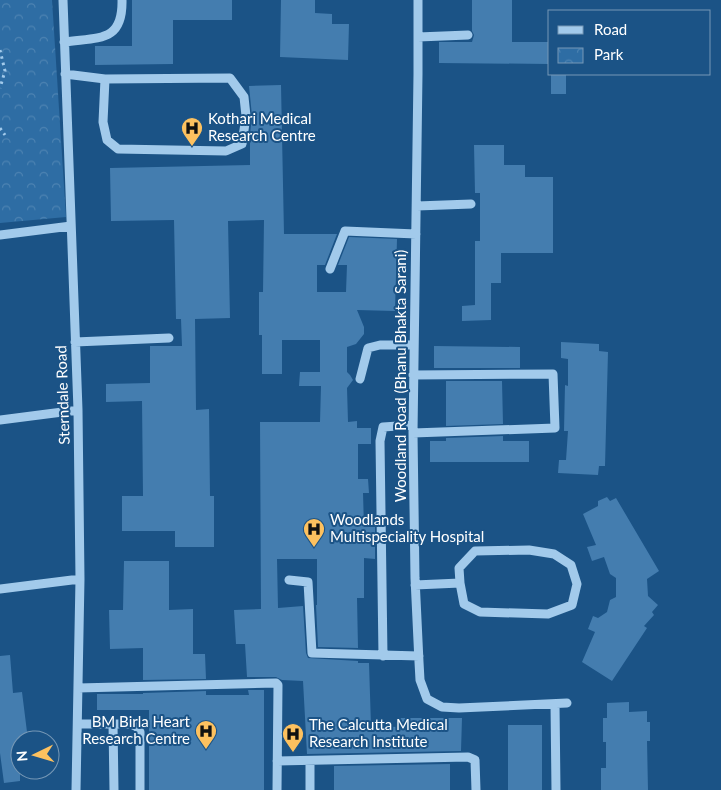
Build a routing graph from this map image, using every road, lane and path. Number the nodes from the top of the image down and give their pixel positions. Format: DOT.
graph roads {
  1 [pos="63,0"];
  2 [pos="122,0"];
  3 [pos="418,0"];
  4 [pos="468,35"];
  5 [pos="418,36"];
  6 [pos="64,42"];
  7 [pos="0,50"];
  8 [pos="65,74"];
  9 [pos="105,79"];
  10 [pos="0,88"];
  11 [pos="0,128"];
  12 [pos="5,135"];
  13 [pos="471,204"];
  14 [pos="417,206"];
  15 [pos="71,226"];
  16 [pos="416,234"];
  17 [pos="0,235"];
  18 [pos="330,269"];
  19 [pos="168,338"];
  20 [pos="75,342"];
  21 [pos="414,345"];
  22 [pos="413,375"];
  23 [pos="360,379"];
  24 [pos="78,410"];
  25 [pos="0,420"];
  26 [pos="413,429"];
  27 [pos="80,579"];
  28 [pos="289,580"];
  29 [pos="460,583"];
  30 [pos="416,585"];
  31 [pos="0,589"];
  32 [pos="383,656"];
  33 [pos="418,656"];
  34 [pos="78,688"];
  35 [pos="566,703"];
  36 [pos="555,704"];
  37 [pos="78,724"];
  38 [pos="113,724"];
  39 [pos="277,761"];
  40 [pos="310,761"];
  41 [pos="76,790"];
  42 [pos="114,790"];
  43 [pos="140,790"];
  44 [pos="277,790"];
  45 [pos="310,790"];
  46 [pos="476,790"];
  47 [pos="556,790"];
  1 -- 6 [label="street, Sterndale Road"];
  2 -- 6 [label="street"];
  3 -- 5 [label="street, Woodland Road (Bhanu Bhakta Sarani)"];
  4 -- 5 [label="street"];
  5 -- 14 [label="street, Woodland Road (Bhanu Bhakta Sarani)"];
  6 -- 8 [label="street, Sterndale Road"];
  7 -- 10 [label="path"];
  8 -- 9 [label="street"];
  8 -- 15 [label="street, Sterndale Road"];
  9 -- 9 [label="street"];
  11 -- 12 [label="path"];
  13 -- 14 [label="street"];
  14 -- 16 [label="street, Woodland Road (Bhanu Bhakta Sarani)"];
  15 -- 17 [label="street"];
  15 -- 20 [label="street, Sterndale Road"];
  16 -- 18 [label="street"];
  16 -- 21 [label="street, Woodland Road (Bhanu Bhakta Sarani)"];
  19 -- 20 [label="street"];
  20 -- 24 [label="street, Sterndale Road"];
  21 -- 22 [label="street, Woodland Road (Bhanu Bhakta Sarani)"];
  21 -- 23 [label="street"];
  22 -- 26 [label="street, Woodland Road (Bhanu Bhakta Sarani)"];
  22 -- 26 [label="street"];
  24 -- 25 [label="street"];
  24 -- 27 [label="street, Sterndale Road"];
  26 -- 30 [label="street, Woodland Road (Bhanu Bhakta Sarani)"];
  26 -- 32 [label="street"];
  27 -- 31 [label="street"];
  27 -- 34 [label="street, Sterndale Road"];
  28 -- 32 [label="street"];
  29 -- 29 [label="street"];
  29 -- 30 [label="street"];
  30 -- 33 [label="street, Woodland Road (Bhanu Bhakta Sarani)"];
  32 -- 33 [label="street"];
  33 -- 36 [label="street, Woodland Road (Bhanu Bhakta Sarani)"];
  34 -- 37 [label="street, Sterndale Road"];
  34 -- 39 [label="street"];
  35 -- 36 [label="street, Woodland Road (Bhanu Bhakta Sarani)"];
  36 -- 47 [label="street"];
  37 -- 38 [label="street"];
  37 -- 41 [label="street, Sterndale Road"];
  38 -- 42 [label="street"];
  38 -- 43 [label="street"];
  39 -- 40 [label="street"];
  39 -- 44 [label="street"];
  40 -- 45 [label="street"];
  40 -- 46 [label="street"];
}
